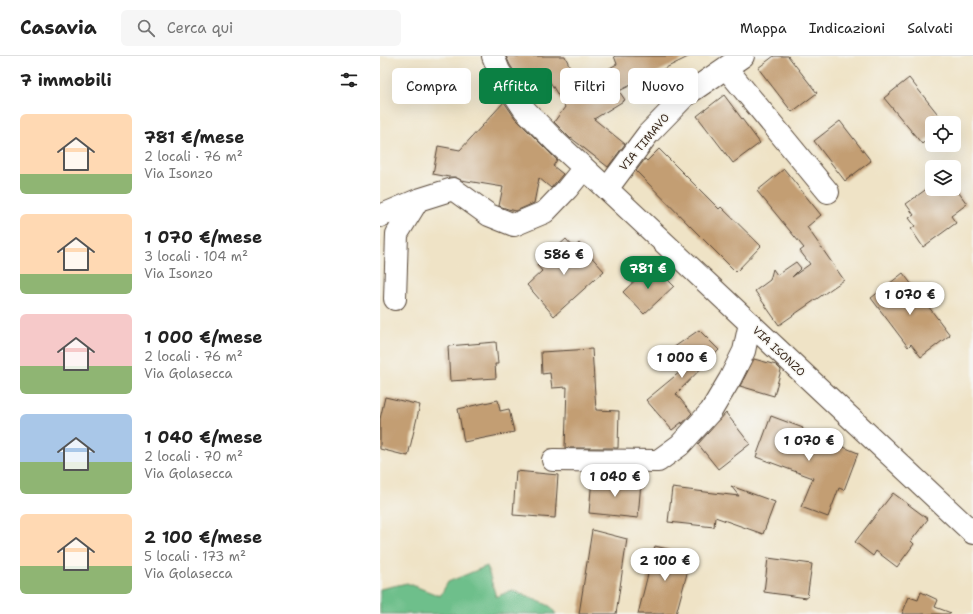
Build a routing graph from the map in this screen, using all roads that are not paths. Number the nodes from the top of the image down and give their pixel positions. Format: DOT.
graph roads {
  1 [pos="493,56"];
  2 [pos="734,62"];
  3 [pos="584,168"];
  4 [pos="606,189"];
  5 [pos="828,192"];
  6 [pos="418,200"];
  7 [pos="380,216"];
  8 [pos="395,299"];
  9 [pos="750,323"];
  10 [pos="553,460"];
  11 [pos="973,533"];
  1 -- 3 [label="street, VIA ISONZO"];
  2 -- 4 [label="street, VIA TIMAVO"];
  2 -- 5 [label="street"];
  3 -- 4 [label="street, VIA ISONZO"];
  3 -- 6 [label="street"];
  4 -- 9 [label="street, VIA ISONZO"];
  6 -- 7 [label="street"];
  6 -- 8 [label="street"];
  9 -- 10 [label="street"];
  9 -- 11 [label="street, VIA ISONZO"];
}
